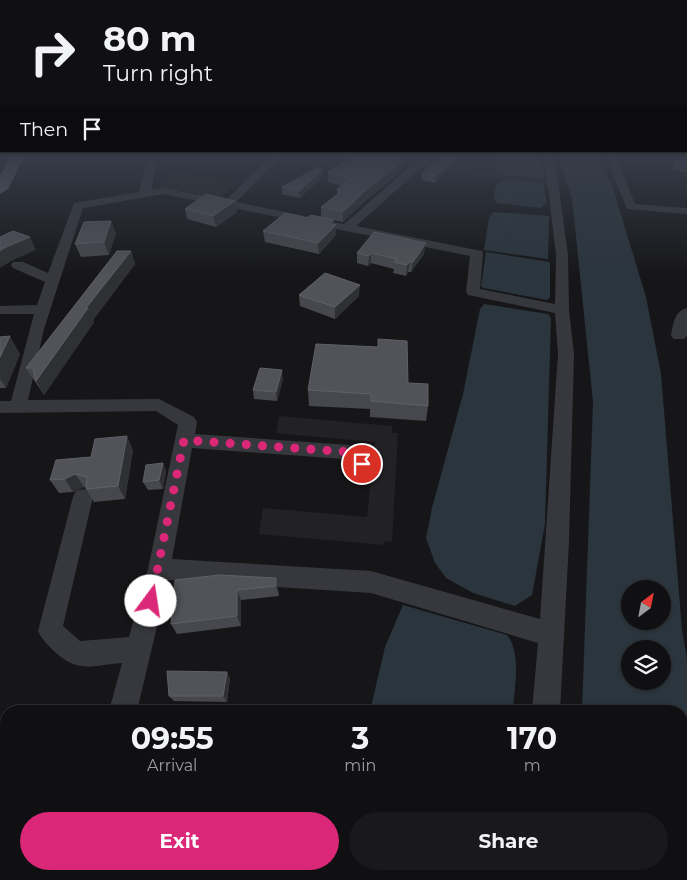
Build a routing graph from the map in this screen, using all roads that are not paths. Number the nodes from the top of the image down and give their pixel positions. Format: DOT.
graph roads {
  1 [pos="144,195"];
  2 [pos="184,195"];
  3 [pos="237,195"];
  4 [pos="384,195"];
  5 [pos="554,195"];
  6 [pos="626,195"];
  7 [pos="228,204"];
  8 [pos="687,211"];
  9 [pos="346,228"];
  10 [pos="18,264"];
  11 [pos="54,281"];
  12 [pos="44,309"];
  13 [pos="0,310"];
  14 [pos="562,310"];
  15 [pos="685,316"];
  16 [pos="679,336"];
  17 [pos="9,406"];
  18 [pos="184,440"];
  19 [pos="362,464"];
  20 [pos="84,497"];
  21 [pos="159,569"];
  22 [pos="552,635"];
  23 [pos="139,649"];
  24 [pos="125,705"];
  25 [pos="546,705"];
  1 -- 11 [label="street"];
  2 -- 7 [label="street"];
  3 -- 7 [label="street"];
  4 -- 9 [label="street"];
  5 -- 14 [label="street"];
  6 -- 8 [label="street"];
  7 -- 9 [label="street"];
  9 -- 14 [label="street"];
  10 -- 11 [label="street"];
  11 -- 12 [label="street"];
  12 -- 13 [label="street"];
  12 -- 17 [label="street"];
  14 -- 22 [label="street"];
  15 -- 16 [label="street"];
  17 -- 18 [label="street"];
  18 -- 19 [label="street"];
  18 -- 21 [label="street"];
  20 -- 23 [label="street"];
  21 -- 22 [label="street"];
  21 -- 23 [label="street"];
  22 -- 25 [label="street"];
  23 -- 24 [label="street"];
}
